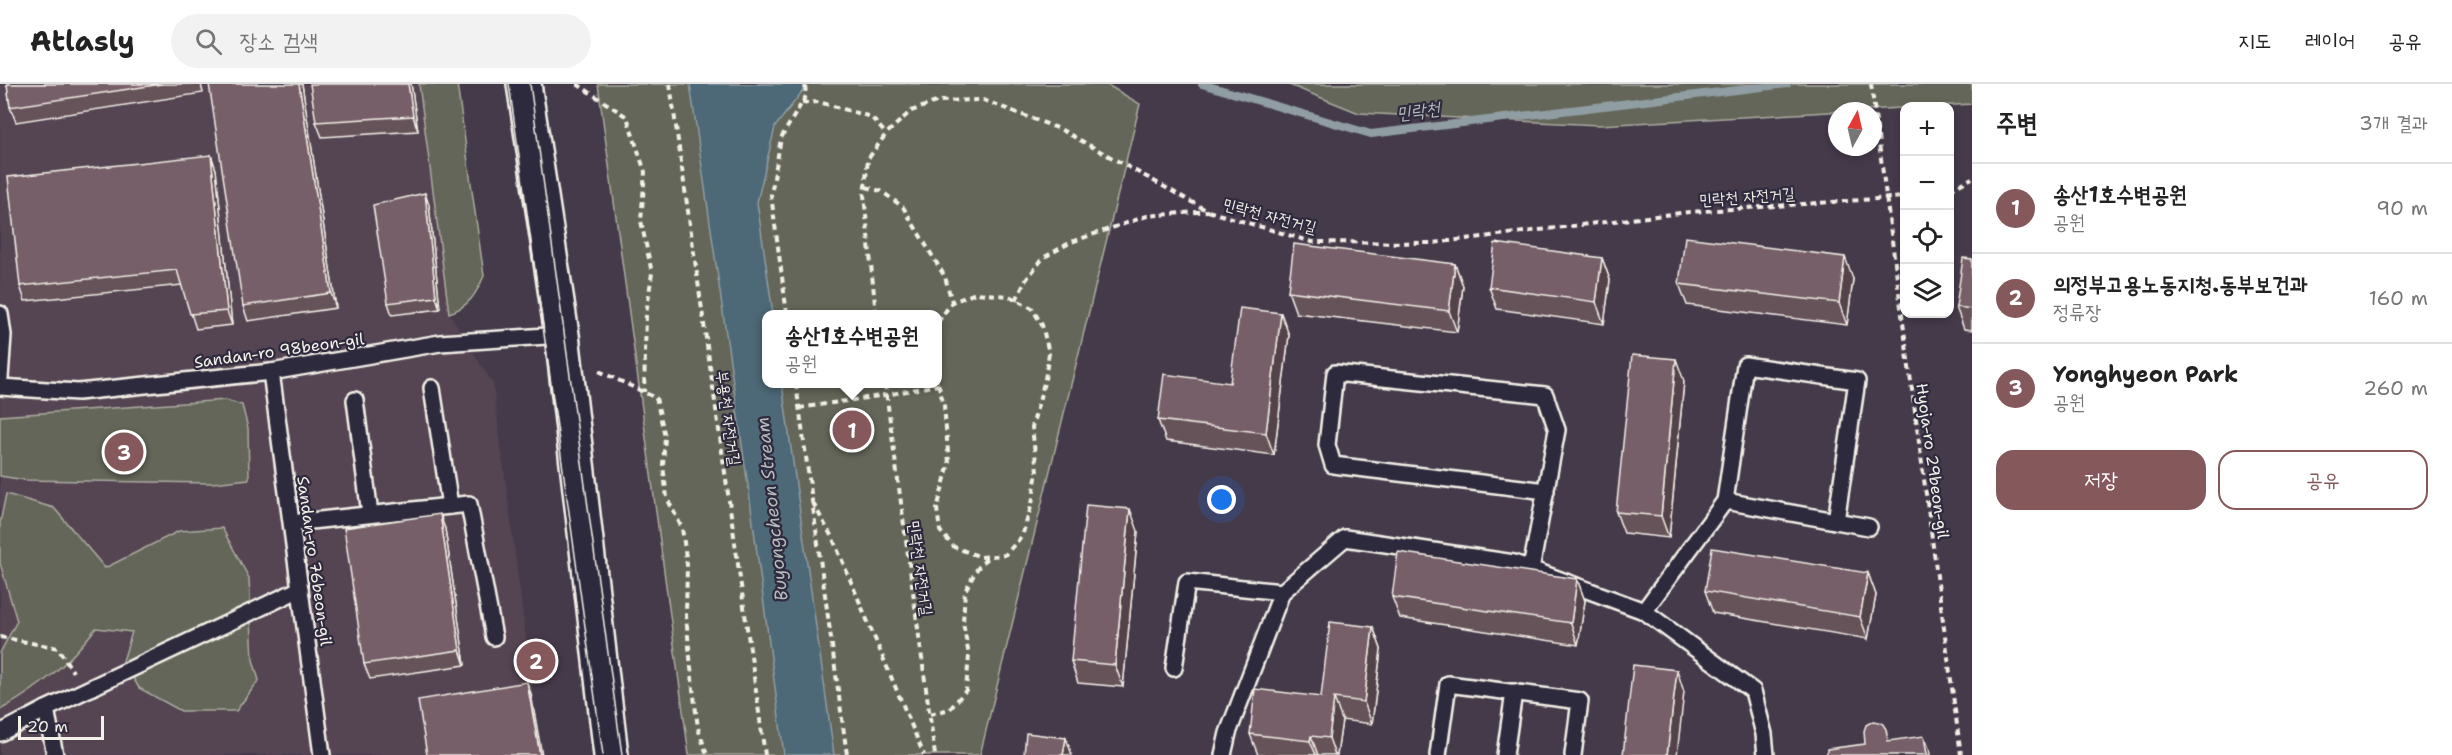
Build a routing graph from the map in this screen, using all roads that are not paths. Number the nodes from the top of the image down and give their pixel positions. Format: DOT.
graph roads {
  1 [pos="524,84"];
  2 [pos="0,314"];
  3 [pos="562,335"];
  4 [pos="271,372"];
  5 [pos="0,378"];
  6 [pos="0,387"];
  7 [pos="432,388"];
  8 [pos="355,400"];
  9 [pos="1546,491"];
  10 [pos="1725,501"];
  11 [pos="450,506"];
  12 [pos="370,514"];
  13 [pos="1836,521"];
  14 [pos="292,523"];
  15 [pos="1869,527"];
  16 [pos="1531,569"];
  17 [pos="300,589"];
  18 [pos="1282,592"];
  19 [pos="1644,611"];
  20 [pos="494,637"];
  21 [pos="1174,668"];
  22 [pos="1514,692"];
  23 [pos="46,709"];
  24 [pos="0,733"];
  25 [pos="55,755"];
  26 [pos="322,755"];
  27 [pos="611,755"];
  28 [pos="1223,755"];
  29 [pos="1438,755"];
  30 [pos="1505,755"];
  31 [pos="1573,755"];
  32 [pos="1767,755"];
  1 -- 3 [label="main road"];
  2 -- 5 [label="lane"];
  3 -- 4 [label="lane, Sandan-ro 98beon-gil"];
  3 -- 27 [label="main road"];
  4 -- 6 [label="lane, Sandan-ro 98beon-gil"];
  4 -- 14 [label="lane, Sandan-ro 76beon-gil"];
  7 -- 11 [label="lane"];
  8 -- 12 [label="lane"];
  9 -- 9 [label="lane"];
  9 -- 16 [label="lane"];
  10 -- 13 [label="lane"];
  10 -- 13 [label="lane"];
  10 -- 19 [label="lane"];
  11 -- 12 [label="lane"];
  11 -- 20 [label="lane"];
  12 -- 14 [label="lane"];
  13 -- 15 [label="lane"];
  14 -- 17 [label="lane, Sandan-ro 76beon-gil"];
  16 -- 18 [label="lane"];
  16 -- 19 [label="lane"];
  17 -- 23 [label="lane"];
  17 -- 26 [label="lane, Sandan-ro 76beon-gil"];
  18 -- 21 [label="lane"];
  18 -- 28 [label="lane"];
  19 -- 32 [label="lane"];
  22 -- 29 [label="lane"];
  22 -- 30 [label="lane"];
  22 -- 31 [label="lane"];
  23 -- 24 [label="lane"];
  23 -- 25 [label="lane"];
}
